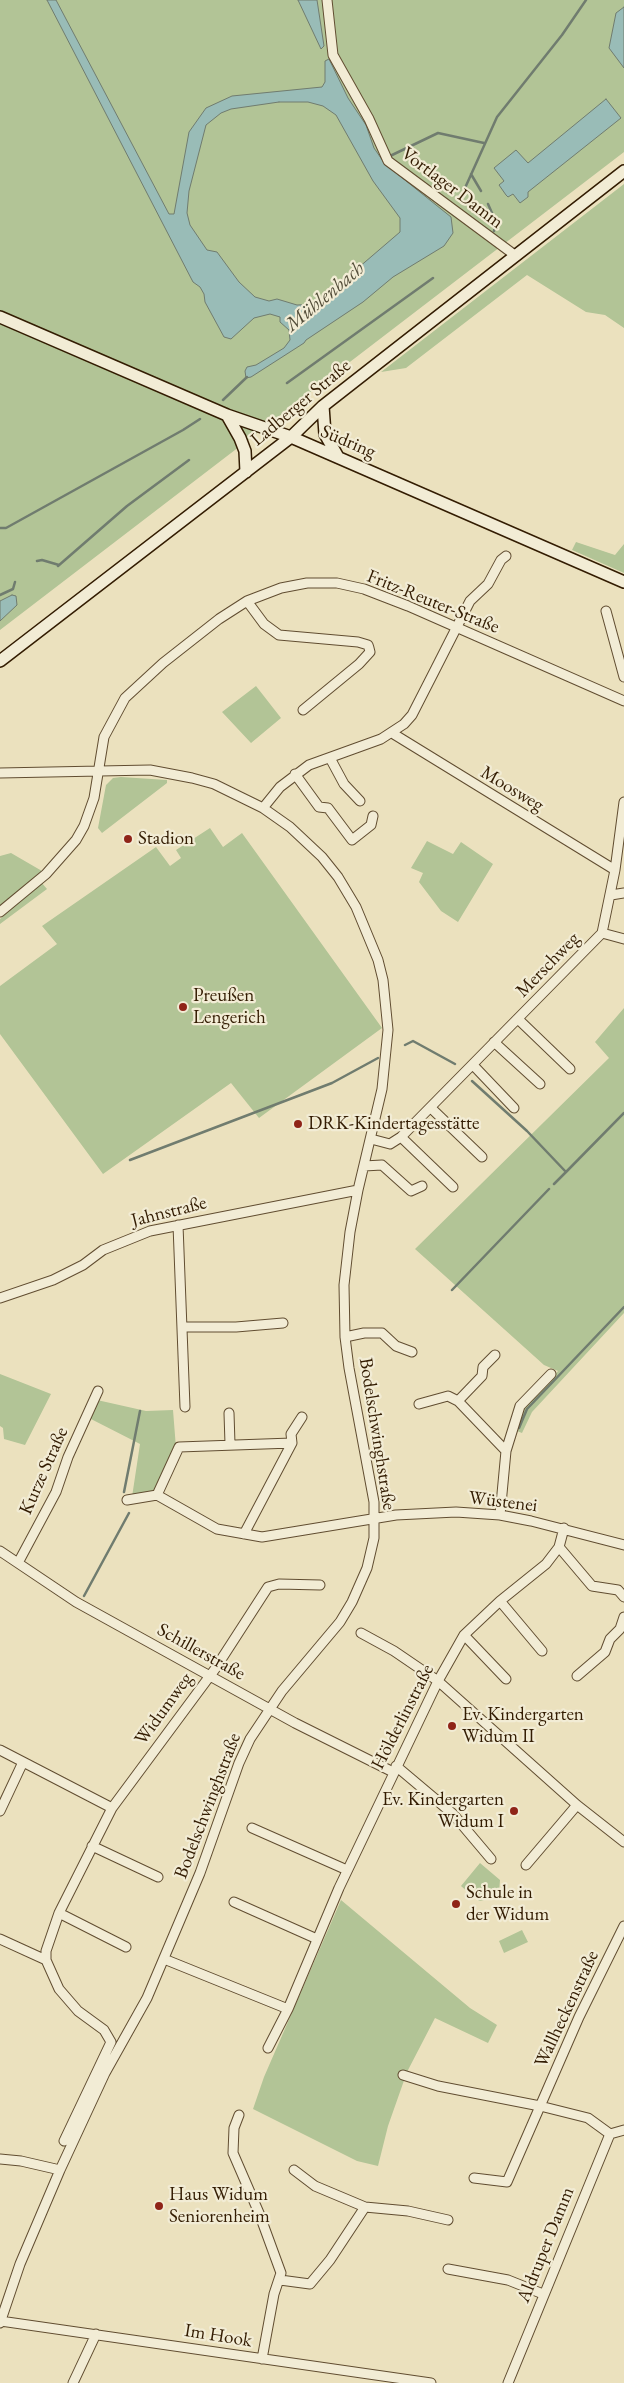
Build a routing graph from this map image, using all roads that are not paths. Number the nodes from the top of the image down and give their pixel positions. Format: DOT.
graph roads {
  1 [pos="327,0"];
  2 [pos="624,171"];
  3 [pos="516,256"];
  4 [pos="0,317"];
  5 [pos="324,406"];
  6 [pos="227,415"];
  7 [pos="291,437"];
  8 [pos="338,457"];
  9 [pos="246,472"];
  10 [pos="506,556"];
  11 [pos="624,582"];
  12 [pos="247,601"];
  13 [pos="606,611"];
  14 [pos="456,628"];
  15 [pos="0,661"];
  16 [pos="624,677"];
  17 [pos="624,701"];
  18 [pos="303,710"];
  19 [pos="392,733"];
  20 [pos="330,758"];
  21 [pos="97,770"];
  22 [pos="0,773"];
  23 [pos="295,774"];
  24 [pos="360,801"];
  25 [pos="624,802"];
  26 [pos="263,808"];
  27 [pos="624,812"];
  28 [pos="373,816"];
  29 [pos="616,870"];
  30 [pos="624,893"];
  31 [pos="611,895"];
  32 [pos="0,912"];
  33 [pos="602,933"];
  34 [pos="624,939"];
  35 [pos="518,1019"];
  36 [pos="494,1042"];
  37 [pos="472,1066"];
  38 [pos="570,1069"];
  39 [pos="540,1084"];
  40 [pos="430,1108"];
  41 [pos="514,1108"];
  42 [pos="401,1137"];
  43 [pos="371,1139"];
  44 [pos="482,1157"];
  45 [pos="364,1166"];
  46 [pos="422,1186"];
  47 [pos="453,1188"];
  48 [pos="358,1190"];
  49 [pos="178,1225"];
  50 [pos="0,1298"];
  51 [pos="283,1322"];
  52 [pos="182,1327"];
  53 [pos="345,1337"];
  54 [pos="412,1352"];
  55 [pos="495,1356"];
  56 [pos="550,1374"];
  57 [pos="98,1391"];
  58 [pos="458,1401"];
  59 [pos="419,1404"];
  60 [pos="185,1407"];
  61 [pos="229,1413"];
  62 [pos="302,1417"];
  63 [pos="292,1443"];
  64 [pos="230,1444"];
  65 [pos="506,1451"];
  66 [pos="157,1495"];
  67 [pos="127,1500"];
  68 [pos="500,1515"];
  69 [pos="375,1518"];
  70 [pos="564,1528"];
  71 [pos="244,1534"];
  72 [pos="624,1545"];
  73 [pos="559,1547"];
  74 [pos="0,1551"];
  75 [pos="18,1563"];
  76 [pos="320,1585"];
  77 [pos="624,1597"];
  78 [pos="500,1601"];
  79 [pos="624,1617"];
  80 [pos="361,1633"];
  81 [pos="464,1635"];
  82 [pos="542,1651"];
  83 [pos="209,1675"];
  84 [pos="577,1676"];
  85 [pos="506,1679"];
  86 [pos="438,1681"];
  87 [pos="269,1708"];
  88 [pos="0,1750"];
  89 [pos="23,1762"];
  90 [pos="394,1769"];
  91 [pos="577,1804"];
  92 [pos="112,1808"];
  93 [pos="0,1811"];
  94 [pos="252,1828"];
  95 [pos="624,1842"];
  96 [pos="92,1846"];
  97 [pos="491,1859"];
  98 [pos="526,1865"];
  99 [pos="347,1870"];
  100 [pos="158,1878"];
  101 [pos="234,1902"];
  102 [pos="59,1913"];
  103 [pos="624,1926"];
  104 [pos="0,1939"];
  105 [pos="317,1939"];
  106 [pos="126,1946"];
  107 [pos="164,1958"];
  108 [pos="46,1960"];
  109 [pos="288,2009"];
  110 [pos="268,2048"];
  111 [pos="403,2075"];
  112 [pos="540,2106"];
  113 [pos="239,2115"];
  114 [pos="624,2130"];
  115 [pos="610,2134"];
  116 [pos="64,2141"];
  117 [pos="0,2159"];
  118 [pos="60,2170"];
  119 [pos="294,2170"];
  120 [pos="474,2178"];
  121 [pos="365,2207"];
  122 [pos="448,2220"];
  123 [pos="448,2269"];
  124 [pos="280,2280"];
  125 [pos="543,2294"];
  126 [pos="0,2321"];
  127 [pos="96,2334"];
  128 [pos="262,2359"];
  129 [pos="73,2383"];
  130 [pos="431,2383"];
  131 [pos="508,2383"];
  1 -- 3 [label="street, Vortlager Damm"];
  2 -- 3 [label="main road, Ladberger Straße"];
  3 -- 5 [label="main road, Ladberger Straße"];
  4 -- 6 [label="main road, Südring"];
  5 -- 7 [label="main road, Ladberger Straße"];
  5 -- 8 [label="main road"];
  6 -- 7 [label="main road, Südring"];
  6 -- 9 [label="main road"];
  7 -- 8 [label="main road, Südring"];
  7 -- 9 [label="main road, Ladberger Straße"];
  8 -- 11 [label="main road, Südring"];
  9 -- 15 [label="main road, Ladberger Straße"];
  10 -- 14 [label="street"];
  12 -- 14 [label="street, Fritz-Reuter-Straße"];
  12 -- 18 [label="street"];
  12 -- 21 [label="street, Fritz-Reuter-Straße"];
  13 -- 16 [label="street"];
  14 -- 17 [label="street, Fritz-Reuter-Straße"];
  14 -- 19 [label="street"];
  19 -- 20 [label="street"];
  19 -- 29 [label="street, Moosweg"];
  20 -- 23 [label="street"];
  20 -- 24 [label="street"];
  21 -- 22 [label="street, Bodelschwinghstraße"];
  21 -- 26 [label="street, Bodelschwinghstraße"];
  21 -- 32 [label="street, Fritz-Reuter-Straße"];
  23 -- 26 [label="street"];
  23 -- 28 [label="street"];
  25 -- 27 [label="street, Merschweg"];
  26 -- 43 [label="street, Bodelschwinghstraße"];
  27 -- 29 [label="street, Merschweg"];
  29 -- 31 [label="street, Merschweg"];
  30 -- 31 [label="street"];
  31 -- 33 [label="street, Merschweg"];
  33 -- 34 [label="street, Merschweg"];
  33 -- 35 [label="street, Merschweg"];
  35 -- 36 [label="street, Merschweg"];
  35 -- 38 [label="street, Merschweg"];
  36 -- 37 [label="street, Merschweg"];
  36 -- 39 [label="street"];
  37 -- 40 [label="street, Merschweg"];
  37 -- 41 [label="street"];
  40 -- 42 [label="street, Merschweg"];
  40 -- 44 [label="street"];
  42 -- 43 [label="street"];
  42 -- 47 [label="street"];
  43 -- 45 [label="street, Bodelschwinghstraße"];
  45 -- 46 [label="street"];
  45 -- 48 [label="street, Bodelschwinghstraße"];
  48 -- 49 [label="street, Jahnstraße"];
  48 -- 53 [label="street, Bodelschwinghstraße"];
  49 -- 50 [label="street, Jahnstraße"];
  49 -- 52 [label="street"];
  51 -- 52 [label="street"];
  52 -- 60 [label="street"];
  53 -- 54 [label="street"];
  53 -- 69 [label="street, Bodelschwinghstraße"];
  55 -- 58 [label="street"];
  56 -- 65 [label="street"];
  57 -- 75 [label="street, Kurze Straße"];
  58 -- 59 [label="street"];
  58 -- 65 [label="street"];
  61 -- 64 [label="street"];
  62 -- 63 [label="street"];
  63 -- 64 [label="street"];
  63 -- 71 [label="street"];
  64 -- 66 [label="street"];
  65 -- 68 [label="street"];
  66 -- 67 [label="street"];
  66 -- 71 [label="street, Wüstenei"];
  68 -- 69 [label="street, Wüstenei"];
  68 -- 70 [label="street, Wüstenei"];
  69 -- 71 [label="street, Wüstenei"];
  69 -- 87 [label="street, Bodelschwinghstraße"];
  70 -- 72 [label="street, Wüstenei"];
  70 -- 73 [label="street, Hölderlinstraße"];
  73 -- 77 [label="street"];
  73 -- 78 [label="street, Hölderlinstraße"];
  74 -- 75 [label="street, Schillerstraße"];
  75 -- 83 [label="street, Schillerstraße"];
  76 -- 83 [label="street, Widumweg"];
  78 -- 81 [label="street, Hölderlinstraße"];
  78 -- 82 [label="street"];
  79 -- 84 [label="street"];
  80 -- 86 [label="street"];
  81 -- 85 [label="street"];
  81 -- 86 [label="street, Hölderlinstraße"];
  83 -- 87 [label="street, Schillerstraße"];
  83 -- 92 [label="street, Widumweg"];
  86 -- 90 [label="street, Hölderlinstraße"];
  86 -- 91 [label="street"];
  87 -- 90 [label="street, Schillerstraße"];
  87 -- 107 [label="street, Bodelschwinghstraße"];
  88 -- 89 [label="street"];
  89 -- 92 [label="street"];
  89 -- 93 [label="street"];
  90 -- 97 [label="street, Schillerstraße"];
  90 -- 99 [label="street, Hölderlinstraße"];
  91 -- 95 [label="street"];
  91 -- 98 [label="street"];
  92 -- 96 [label="street, Widumweg"];
  94 -- 99 [label="street"];
  96 -- 100 [label="street"];
  96 -- 102 [label="street, Widumweg"];
  99 -- 105 [label="street, Hölderlinstraße"];
  101 -- 105 [label="street"];
  102 -- 106 [label="street"];
  102 -- 108 [label="street, Widumweg"];
  103 -- 112 [label="street, Wallheckenstraße"];
  104 -- 108 [label="street"];
  105 -- 109 [label="street, Hölderlinstraße"];
  107 -- 109 [label="street"];
  107 -- 118 [label="street, Bodelschwinghstraße"];
  108 -- 116 [label="street"];
  109 -- 110 [label="street, Hölderlinstraße"];
  111 -- 112 [label="street"];
  112 -- 115 [label="street"];
  112 -- 120 [label="street, Wallheckenstraße"];
  113 -- 124 [label="street"];
  114 -- 115 [label="street"];
  115 -- 125 [label="street, Aldruper Damm"];
  117 -- 118 [label="street"];
  118 -- 126 [label="street, Bodelschwinghstraße"];
  119 -- 121 [label="street"];
  121 -- 122 [label="street"];
  121 -- 124 [label="street"];
  123 -- 125 [label="street"];
  124 -- 128 [label="street"];
  125 -- 131 [label="street, Aldruper Damm"];
  126 -- 127 [label="street, Im Hook"];
  127 -- 128 [label="street, Im Hook"];
  127 -- 129 [label="street"];
  128 -- 130 [label="street, Im Hook"];
}
